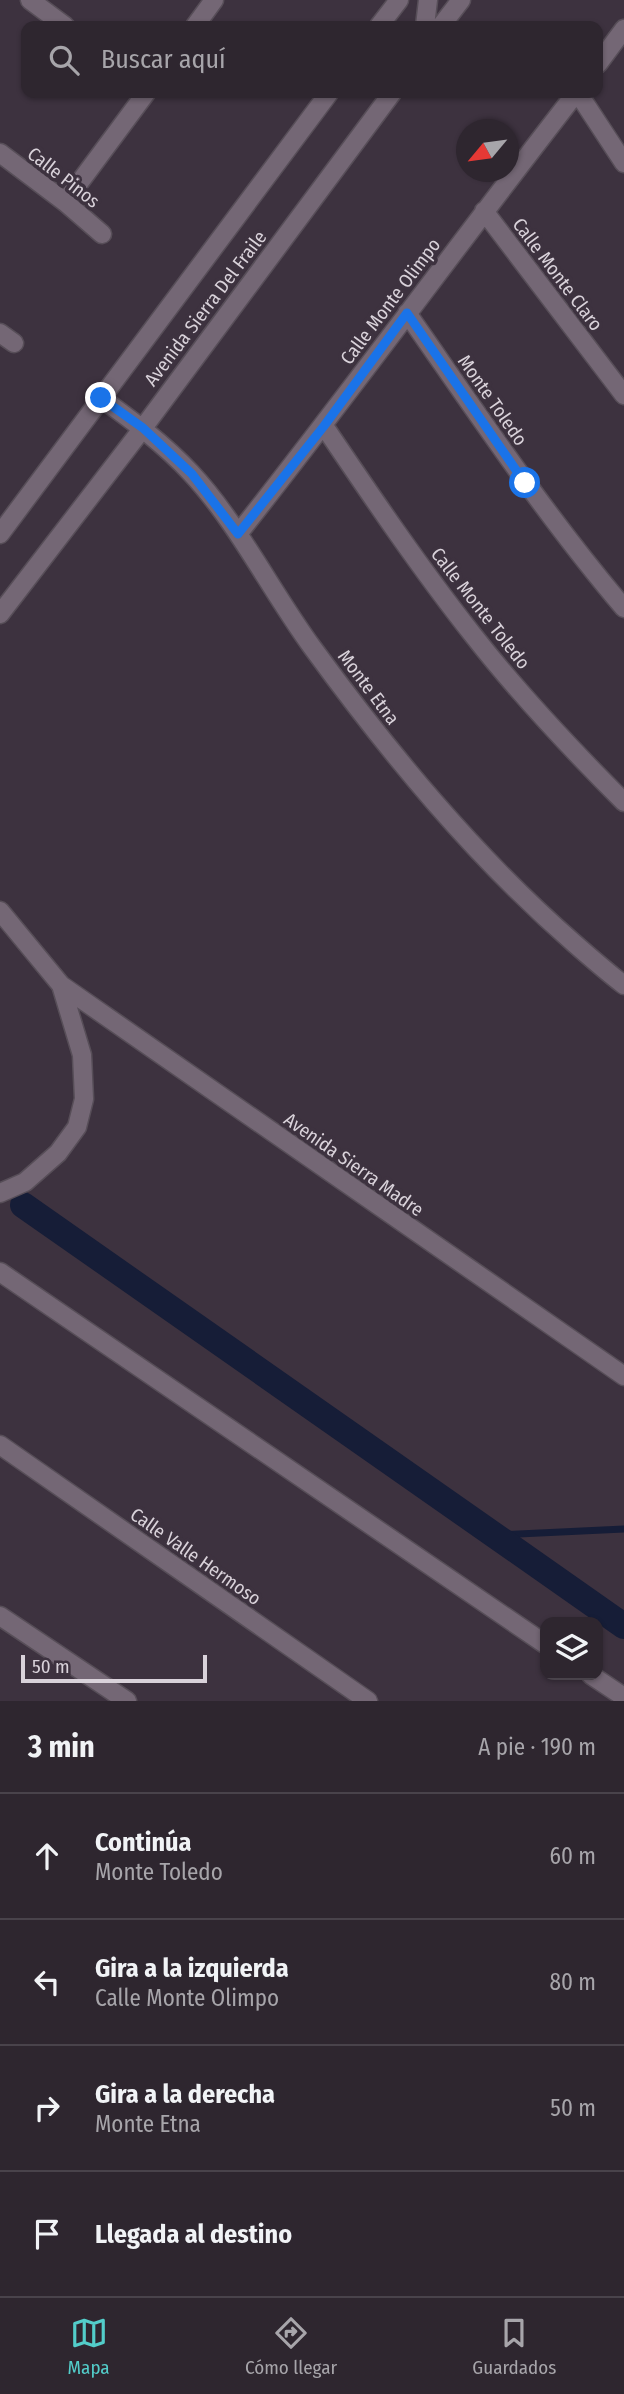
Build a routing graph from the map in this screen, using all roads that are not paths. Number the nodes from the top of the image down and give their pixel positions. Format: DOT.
graph roads {
  1 [pos="30,0"];
  2 [pos="214,0"];
  3 [pos="398,0"];
  4 [pos="428,0"];
  5 [pos="461,0"];
  6 [pos="383,14"];
  7 [pos="58,21"];
  8 [pos="199,21"];
  9 [pos="426,21"];
  10 [pos="445,21"];
  11 [pos="624,29"];
  12 [pos="603,57"];
  13 [pos="142,98"];
  14 [pos="325,98"];
  15 [pos="388,98"];
  16 [pos="573,98"];
  17 [pos="580,98"];
  18 [pos="0,153"];
  19 [pos="624,163"];
  20 [pos="65,202"];
  21 [pos="484,211"];
  22 [pos="102,234"];
  23 [pos="407,313"];
  24 [pos="624,395"];
  25 [pos="101,398"];
  26 [pos="324,426"];
  27 [pos="143,428"];
  28 [pos="0,534"];
  29 [pos="238,534"];
  30 [pos="624,608"];
  31 [pos="0,614"];
  32 [pos="624,802"];
  33 [pos="0,911"];
  34 [pos="622,979"];
  35 [pos="61,985"];
  36 [pos="0,1193"];
  37 [pos="0,1272"];
  38 [pos="624,1377"];
  39 [pos="0,1445"];
  40 [pos="0,1616"];
  41 [pos="540,1640"];
  42 [pos="598,1680"];
  43 [pos="624,1697"];
  44 [pos="127,1701"];
  45 [pos="368,1701"];
  1 -- 7 [label="street"];
  2 -- 8 [label="street"];
  3 -- 6 [label="street"];
  4 -- 9 [label="street"];
  5 -- 10 [label="street"];
  11 -- 12 [label="street"];
  13 -- 20 [label="street"];
  14 -- 25 [label="street, Avenida Sierra Del Fraile"];
  15 -- 27 [label="street, Avenida Sierra Del Fraile"];
  16 -- 21 [label="street, Calle Monte Olimpo"];
  17 -- 19 [label="street"];
  18 -- 20 [label="street, Calle Pinos"];
  20 -- 22 [label="street, Calle Pinos"];
  21 -- 23 [label="street, Calle Monte Olimpo"];
  21 -- 24 [label="street, Calle Monte Claro"];
  23 -- 26 [label="street, Calle Monte Olimpo"];
  23 -- 30 [label="street, Monte Toledo"];
  25 -- 27 [label="street, Monte Etna"];
  25 -- 28 [label="street, Avenida Sierra Del Fraile"];
  26 -- 29 [label="street, Calle Monte Olimpo"];
  26 -- 32 [label="street, Calle Monte Toledo"];
  27 -- 29 [label="street, Monte Etna"];
  27 -- 31 [label="street, Avenida Sierra Del Fraile"];
  29 -- 34 [label="street, Monte Etna"];
  33 -- 35 [label="street"];
  35 -- 36 [label="street"];
  35 -- 38 [label="street, Avenida Sierra Madre"];
  37 -- 41 [label="street"];
  39 -- 45 [label="street, Calle Valle Hermoso"];
  40 -- 44 [label="street"];
  42 -- 43 [label="street"];
}
